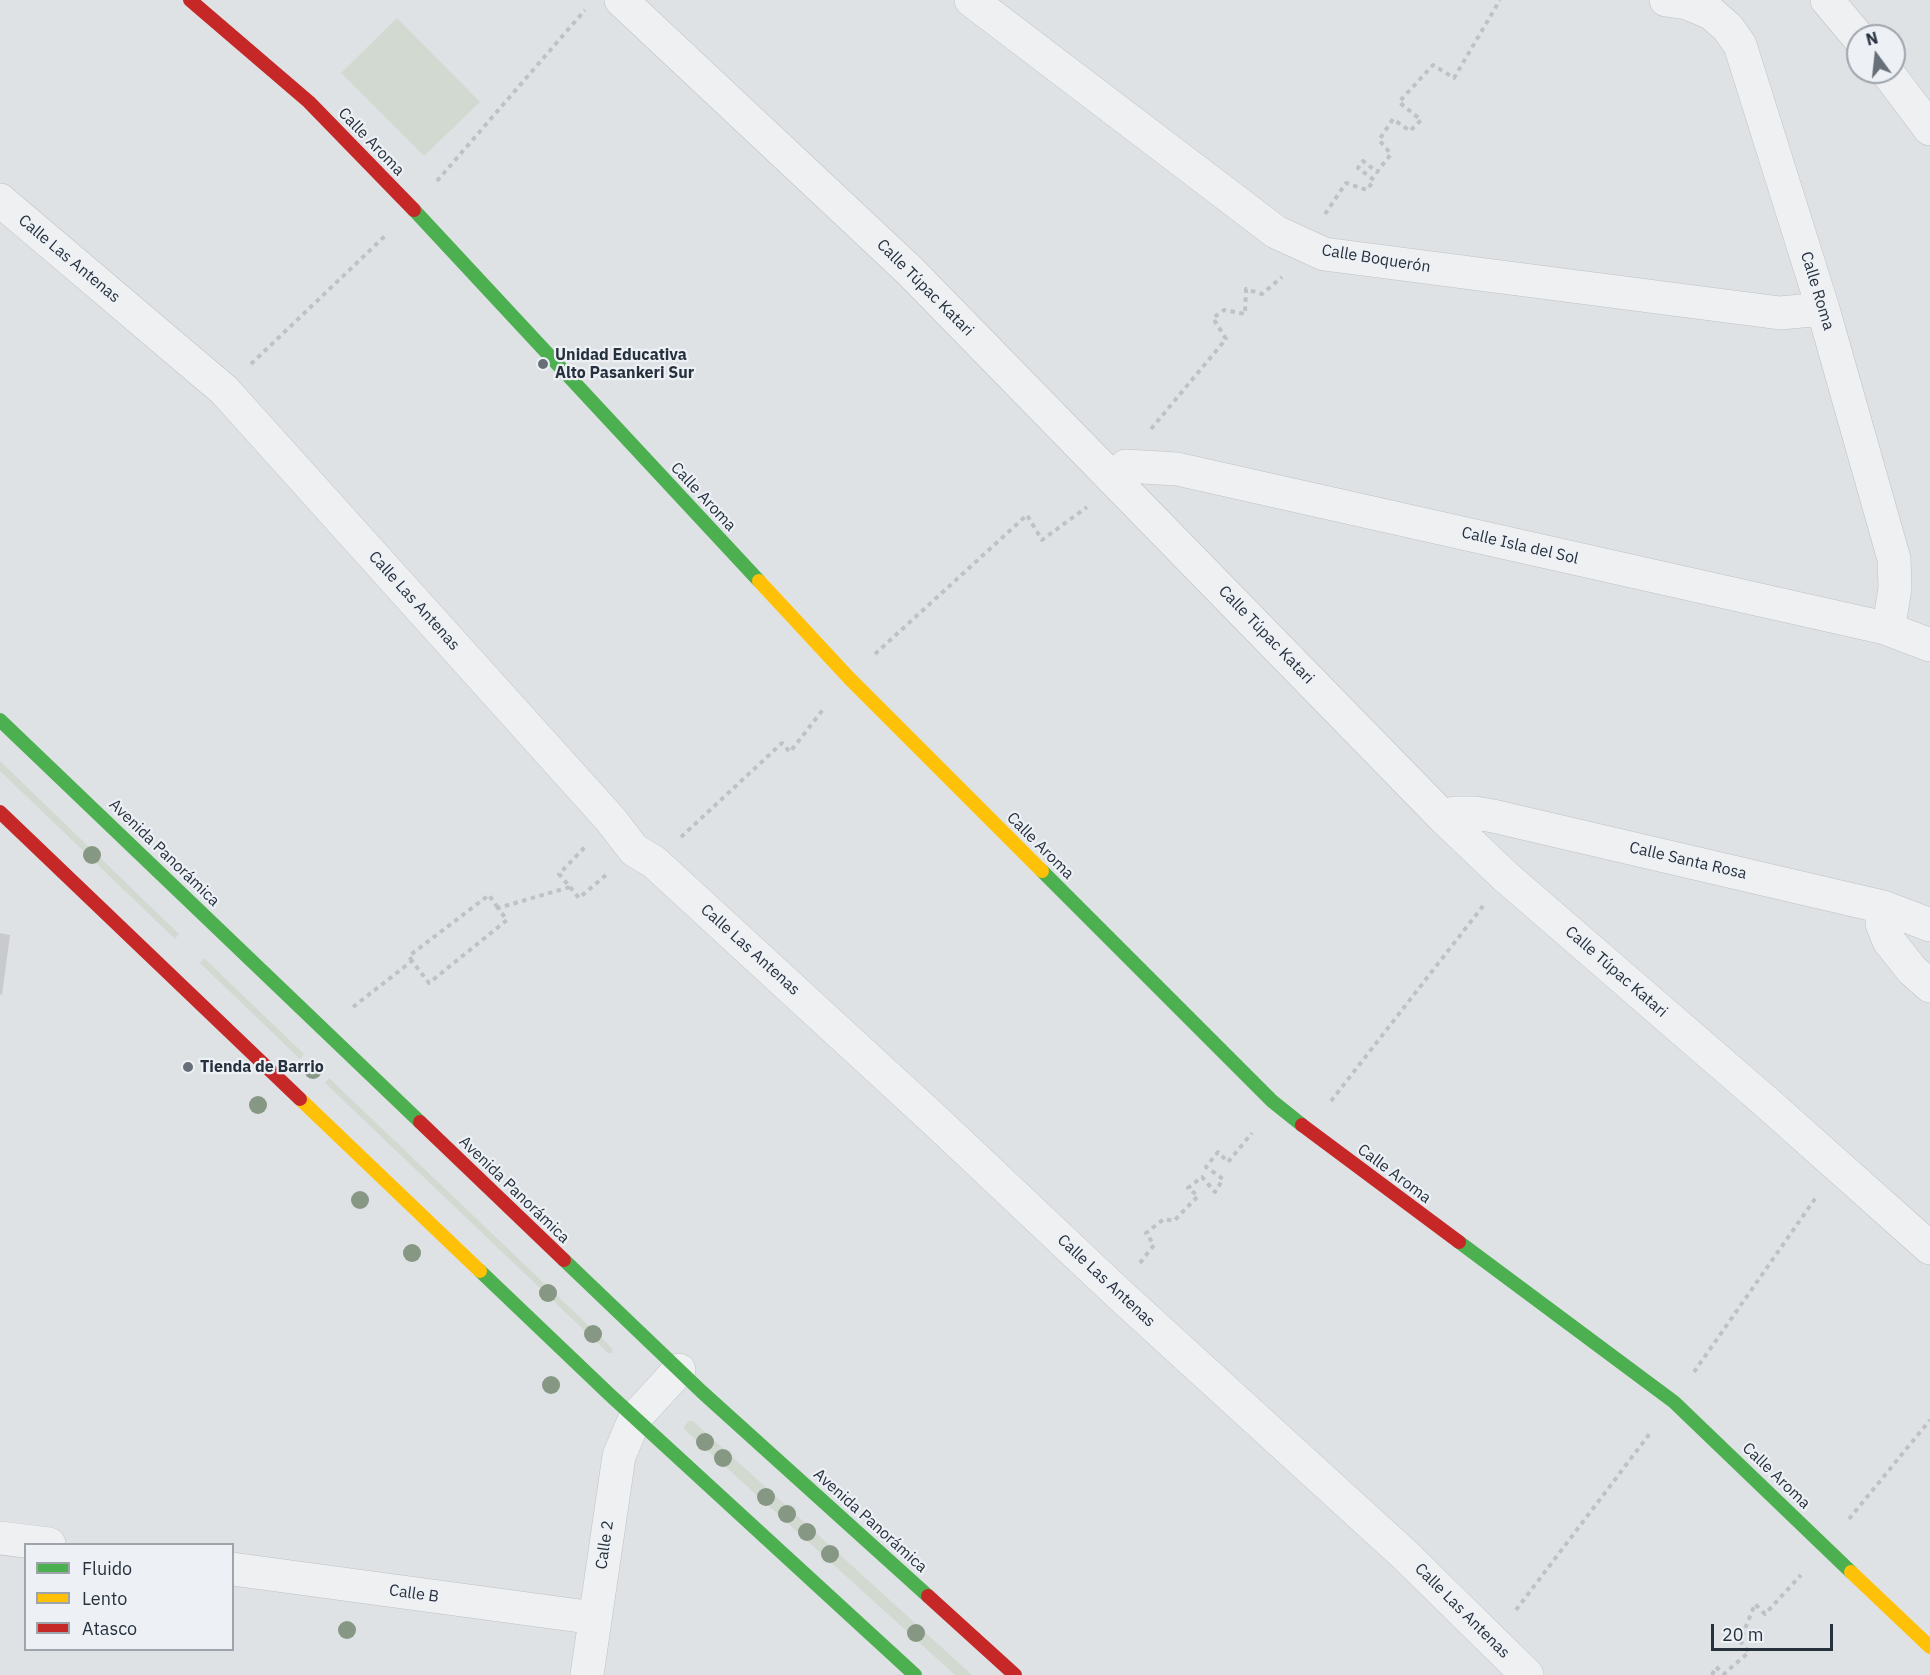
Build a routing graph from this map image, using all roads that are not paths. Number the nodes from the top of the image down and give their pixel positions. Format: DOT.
graph roads {
  1 [pos="190,0"];
  2 [pos="621,0"];
  3 [pos="971,0"];
  4 [pos="1666,0"];
  5 [pos="1827,0"];
  6 [pos="1847,24"];
  7 [pos="1896,84"];
  8 [pos="1930,129"];
  9 [pos="0,200"];
  10 [pos="1823,309"];
  11 [pos="1122,474"];
  12 [pos="1885,628"];
  13 [pos="1930,645"];
  14 [pos="0,720"];
  15 [pos="0,812"];
  16 [pos="1445,819"];
  17 [pos="1883,907"];
  18 [pos="1930,925"];
  19 [pos="1930,986"];
  20 [pos="1930,1248"];
  21 [pos="679,1370"];
  22 [pos="634,1418"];
  23 [pos="0,1538"];
  24 [pos="36,1543"];
  25 [pos="234,1569"];
  26 [pos="595,1618"];
  27 [pos="1930,1647"];
  28 [pos="588,1675"];
  29 [pos="915,1675"];
  30 [pos="1015,1675"];
  31 [pos="1527,1675"];
  1 -- 27 [label="main road, Calle Aroma"];
  2 -- 11 [label="street, Calle Túpac Katari"];
  3 -- 10 [label="street, Calle Boquerón"];
  4 -- 10 [label="street, Calle Roma"];
  5 -- 6 [label="street"];
  7 -- 8 [label="street"];
  9 -- 31 [label="street, Calle Las Antenas"];
  10 -- 12 [label="street, Calle Roma"];
  11 -- 12 [label="street, Calle Isla del Sol"];
  11 -- 16 [label="street, Calle Túpac Katari"];
  12 -- 13 [label="street, Calle Isla del Sol"];
  14 -- 21 [label="main road, Avenida Panorámica"];
  15 -- 22 [label="main road"];
  16 -- 17 [label="street, Calle Santa Rosa"];
  16 -- 20 [label="street, Calle Túpac Katari"];
  17 -- 18 [label="street, Calle Santa Rosa"];
  17 -- 19 [label="street"];
  21 -- 22 [label="street"];
  21 -- 30 [label="main road, Avenida Panorámica"];
  22 -- 26 [label="street, Calle 2"];
  22 -- 29 [label="main road"];
  23 -- 24 [label="street"];
  25 -- 26 [label="street, Calle B"];
  26 -- 28 [label="street, Calle 2"];
}
